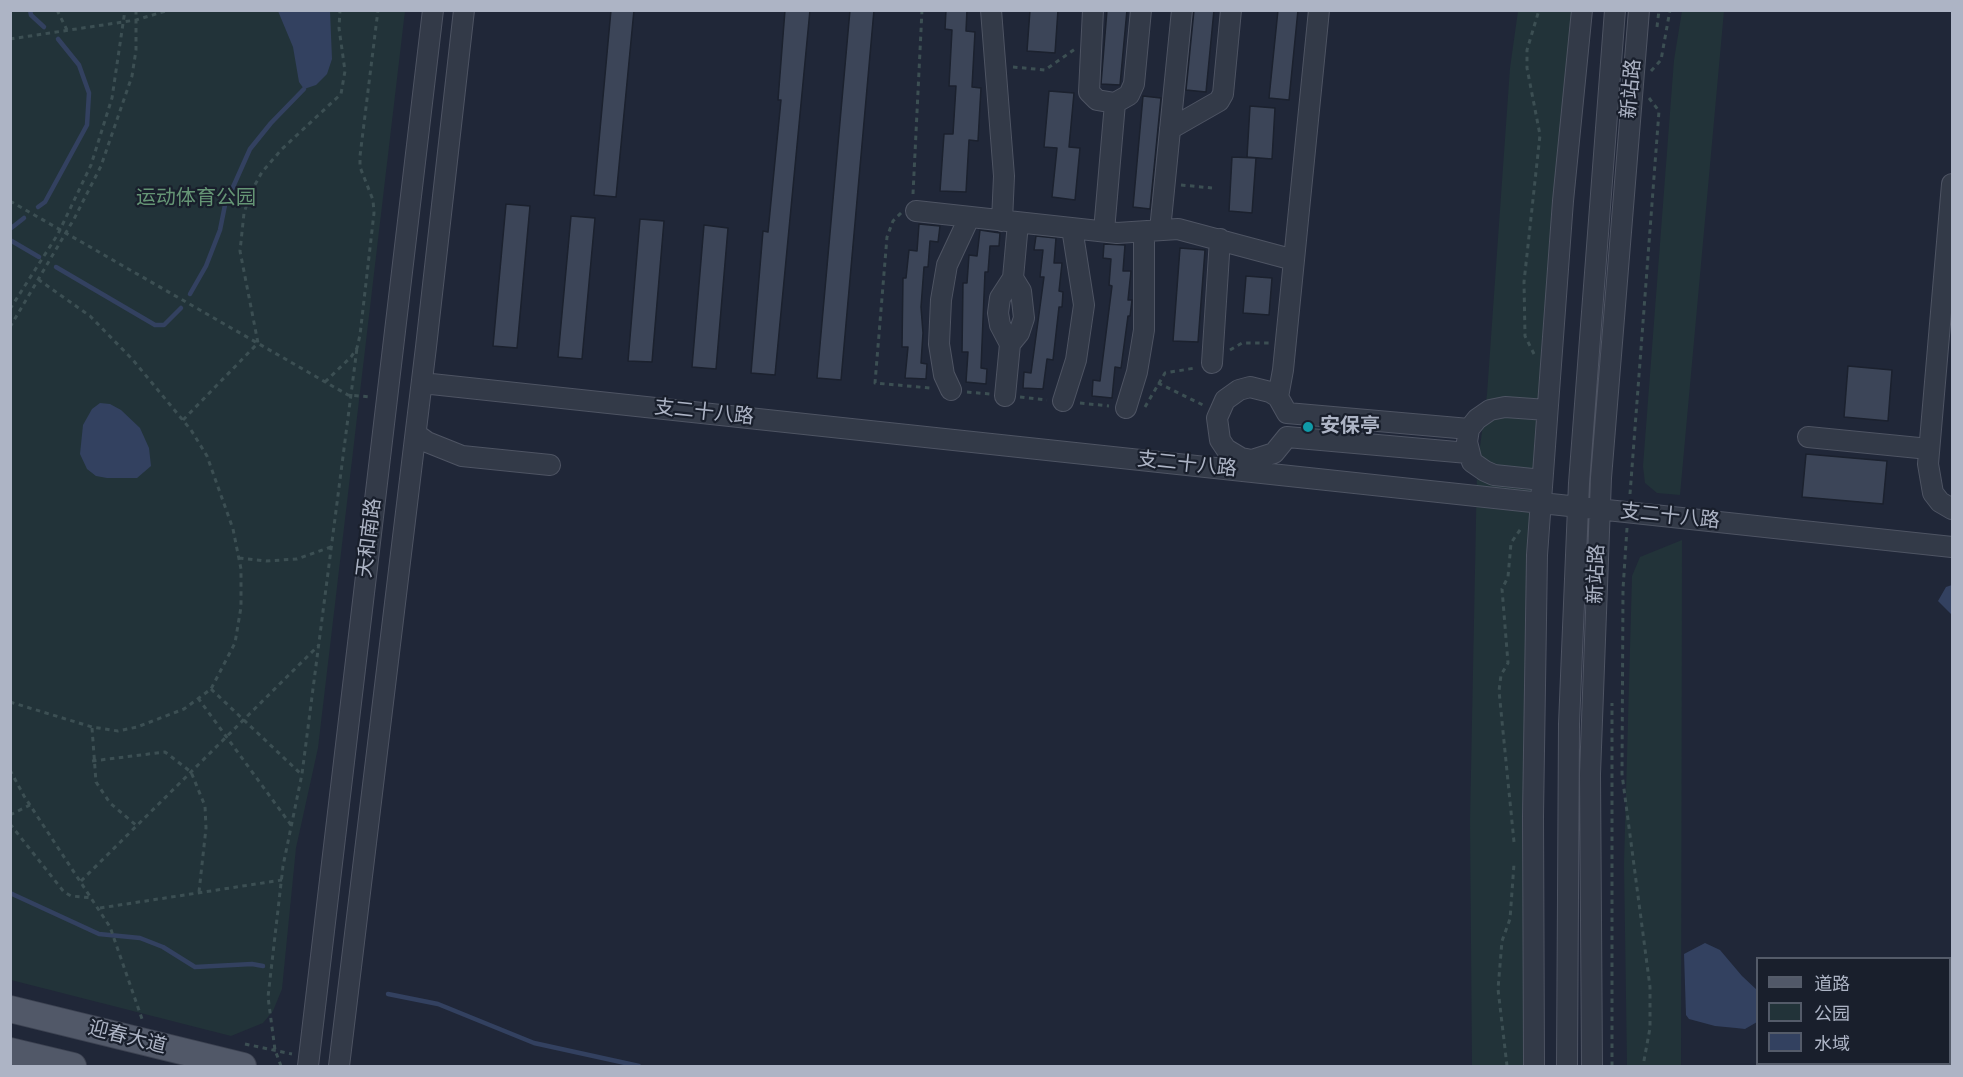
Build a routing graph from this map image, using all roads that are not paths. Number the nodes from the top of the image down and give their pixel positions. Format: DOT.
graph roads {
  1 [pos="433,10"];
  2 [pos="464,10"];
  3 [pos="991,10"];
  4 [pos="1094,10"];
  5 [pos="1141,10"];
  6 [pos="1182,10"];
  7 [pos="1231,10"];
  8 [pos="1318,10"];
  9 [pos="1582,10"];
  10 [pos="1615,10"];
  11 [pos="1639,10"];
  12 [pos="1115,103"];
  13 [pos="1170,129"];
  14 [pos="1953,184"];
  15 [pos="914,211"];
  16 [pos="969,218"];
  17 [pos="1010,222"];
  18 [pos="1072,228"];
  19 [pos="1104,231"];
  20 [pos="1152,231"];
  21 [pos="1220,239"];
  22 [pos="1294,260"];
  23 [pos="1212,363"];
  24 [pos="422,383"];
  25 [pos="951,390"];
  26 [pos="1005,396"];
  27 [pos="1063,401"];
  28 [pos="1283,405"];
  29 [pos="1126,408"];
  30 [pos="1547,410"];
  31 [pos="1329,417"];
  32 [pos="1392,422"];
  33 [pos="1469,429"];
  34 [pos="416,434"];
  35 [pos="1287,436"];
  36 [pos="1808,437"];
  37 [pos="1327,440"];
  38 [pos="1389,446"];
  39 [pos="1929,449"];
  40 [pos="1468,453"];
  41 [pos="549,465"];
  42 [pos="1542,480"];
  43 [pos="1540,507"];
  44 [pos="1578,507"];
  45 [pos="1600,509"];
  46 [pos="1953,509"];
  47 [pos="1953,547"];
  48 [pos="10,1009"];
  49 [pos="10,1051"];
  50 [pos="73,1066"];
  51 [pos="243,1066"];
  52 [pos="308,1066"];
  53 [pos="339,1066"];
  54 [pos="1534,1066"];
  55 [pos="1567,1066"];
  56 [pos="1592,1066"];
  1 -- 52 [label="street, 天和南路"];
  2 -- 24 [label="street, 天和南路"];
  3 -- 17 [label="street"];
  4 -- 12 [label="street"];
  5 -- 12 [label="street"];
  6 -- 13 [label="street"];
  7 -- 13 [label="street"];
  8 -- 22 [label="street"];
  9 -- 30 [label="street"];
  10 -- 44 [label="street, 新站路"];
  11 -- 45 [label="street, 新站路"];
  12 -- 19 [label="street"];
  13 -- 20 [label="street"];
  14 -- 39 [label="street"];
  15 -- 16 [label="street"];
  16 -- 17 [label="street"];
  16 -- 25 [label="street"];
  17 -- 18 [label="street"];
  17 -- 26 [label="street"];
  18 -- 19 [label="street"];
  18 -- 27 [label="street"];
  19 -- 20 [label="street"];
  20 -- 21 [label="street"];
  20 -- 29 [label="street"];
  21 -- 22 [label="street"];
  21 -- 23 [label="street"];
  22 -- 28 [label="street"];
  24 -- 34 [label="street, 天和南路"];
  24 -- 43 [label="street, 支二十八路"];
  28 -- 31 [label="street"];
  28 -- 35 [label="street"];
  28 -- 35 [label="street"];
  30 -- 33 [label="street"];
  30 -- 42 [label="street"];
  31 -- 32 [label="street"];
  31 -- 37 [label="street"];
  32 -- 33 [label="street"];
  32 -- 38 [label="street"];
  33 -- 40 [label="street"];
  34 -- 41 [label="street"];
  34 -- 53 [label="street, 天和南路"];
  35 -- 37 [label="street"];
  36 -- 39 [label="street"];
  37 -- 38 [label="street"];
  38 -- 40 [label="street"];
  39 -- 46 [label="street"];
  40 -- 42 [label="street"];
  42 -- 43 [label="street"];
  43 -- 44 [label="street, 支二十八路"];
  43 -- 54 [label="street"];
  44 -- 45 [label="street, 支二十八路"];
  44 -- 55 [label="street, 新站路"];
  45 -- 47 [label="street, 支二十八路"];
  45 -- 56 [label="street, 新站路"];
  48 -- 51 [label="main road, 迎春大道"];
  49 -- 50 [label="main road"];
}
